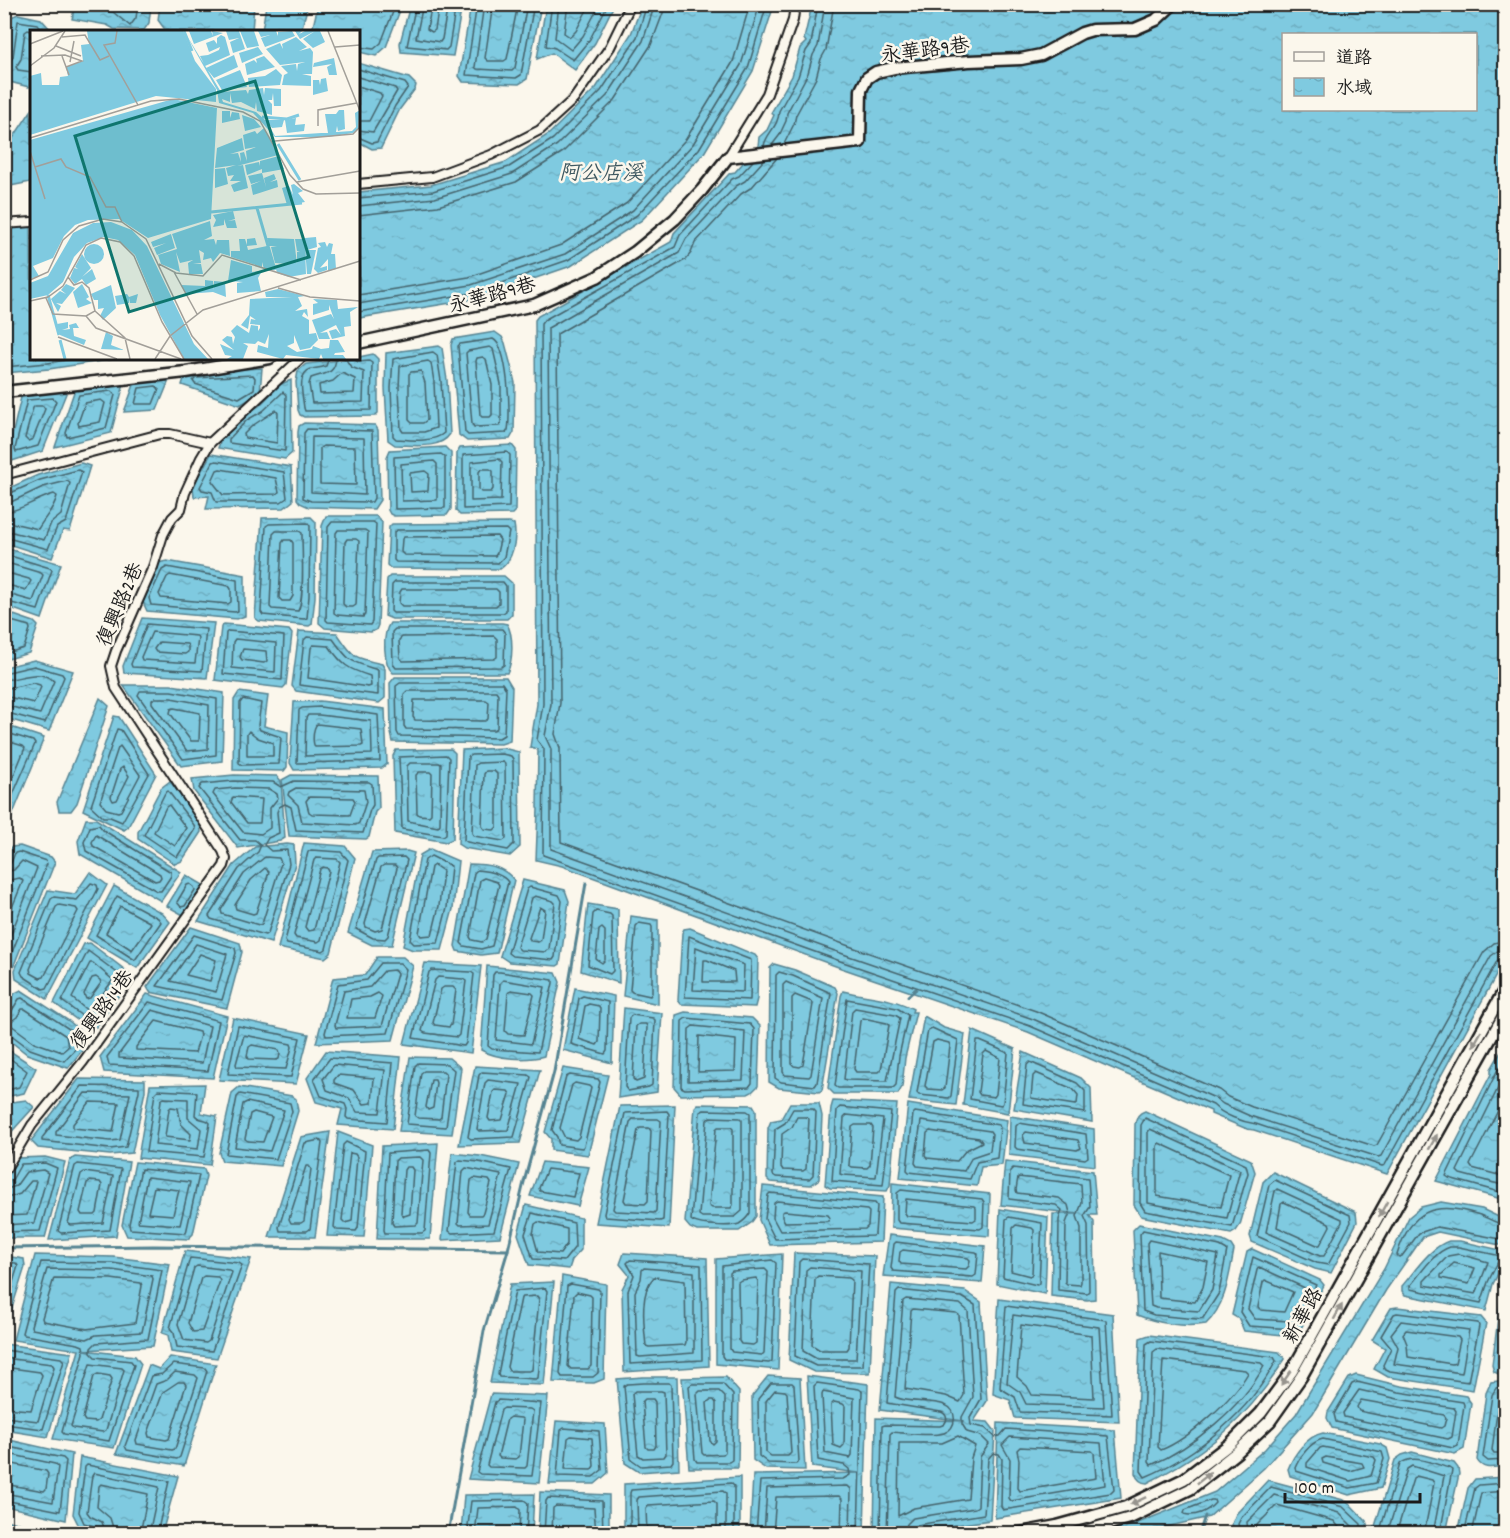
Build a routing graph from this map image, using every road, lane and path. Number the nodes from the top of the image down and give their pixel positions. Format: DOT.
graph roads {
  1 [pos="631,4"];
  2 [pos="795,4"];
  3 [pos="1173,4"];
  4 [pos="728,157"];
  5 [pos="360,184"];
  6 [pos="30,222"];
  7 [pos="4,224"];
  8 [pos="360,343"];
  9 [pos="258,360"];
  10 [pos="299,360"];
  11 [pos="4,392"];
  12 [pos="210,443"];
  13 [pos="4,475"];
  14 [pos="224,866"];
  15 [pos="1506,987"];
  16 [pos="1506,1011"];
  17 [pos="4,1172"];
  18 [pos="1015,1533"];
  19 [pos="1074,1533"];
  1 -- 5 [label="street"];
  2 -- 4 [label="street, 永華路9巷"];
  3 -- 4 [label="street, 永華路9巷"];
  4 -- 8 [label="street, 永華路9巷"];
  6 -- 7 [label="street"];
  9 -- 11 [label="street"];
  10 -- 12 [label="street, 復興路2巷"];
  12 -- 13 [label="street"];
  12 -- 14 [label="street, 復興路2巷"];
  14 -- 17 [label="street, 復興路14巷"];
  15 -- 18 [label="street, 新華路, one-way"];
  19 -- 16 [label="street, 新華路, one-way"];
}
